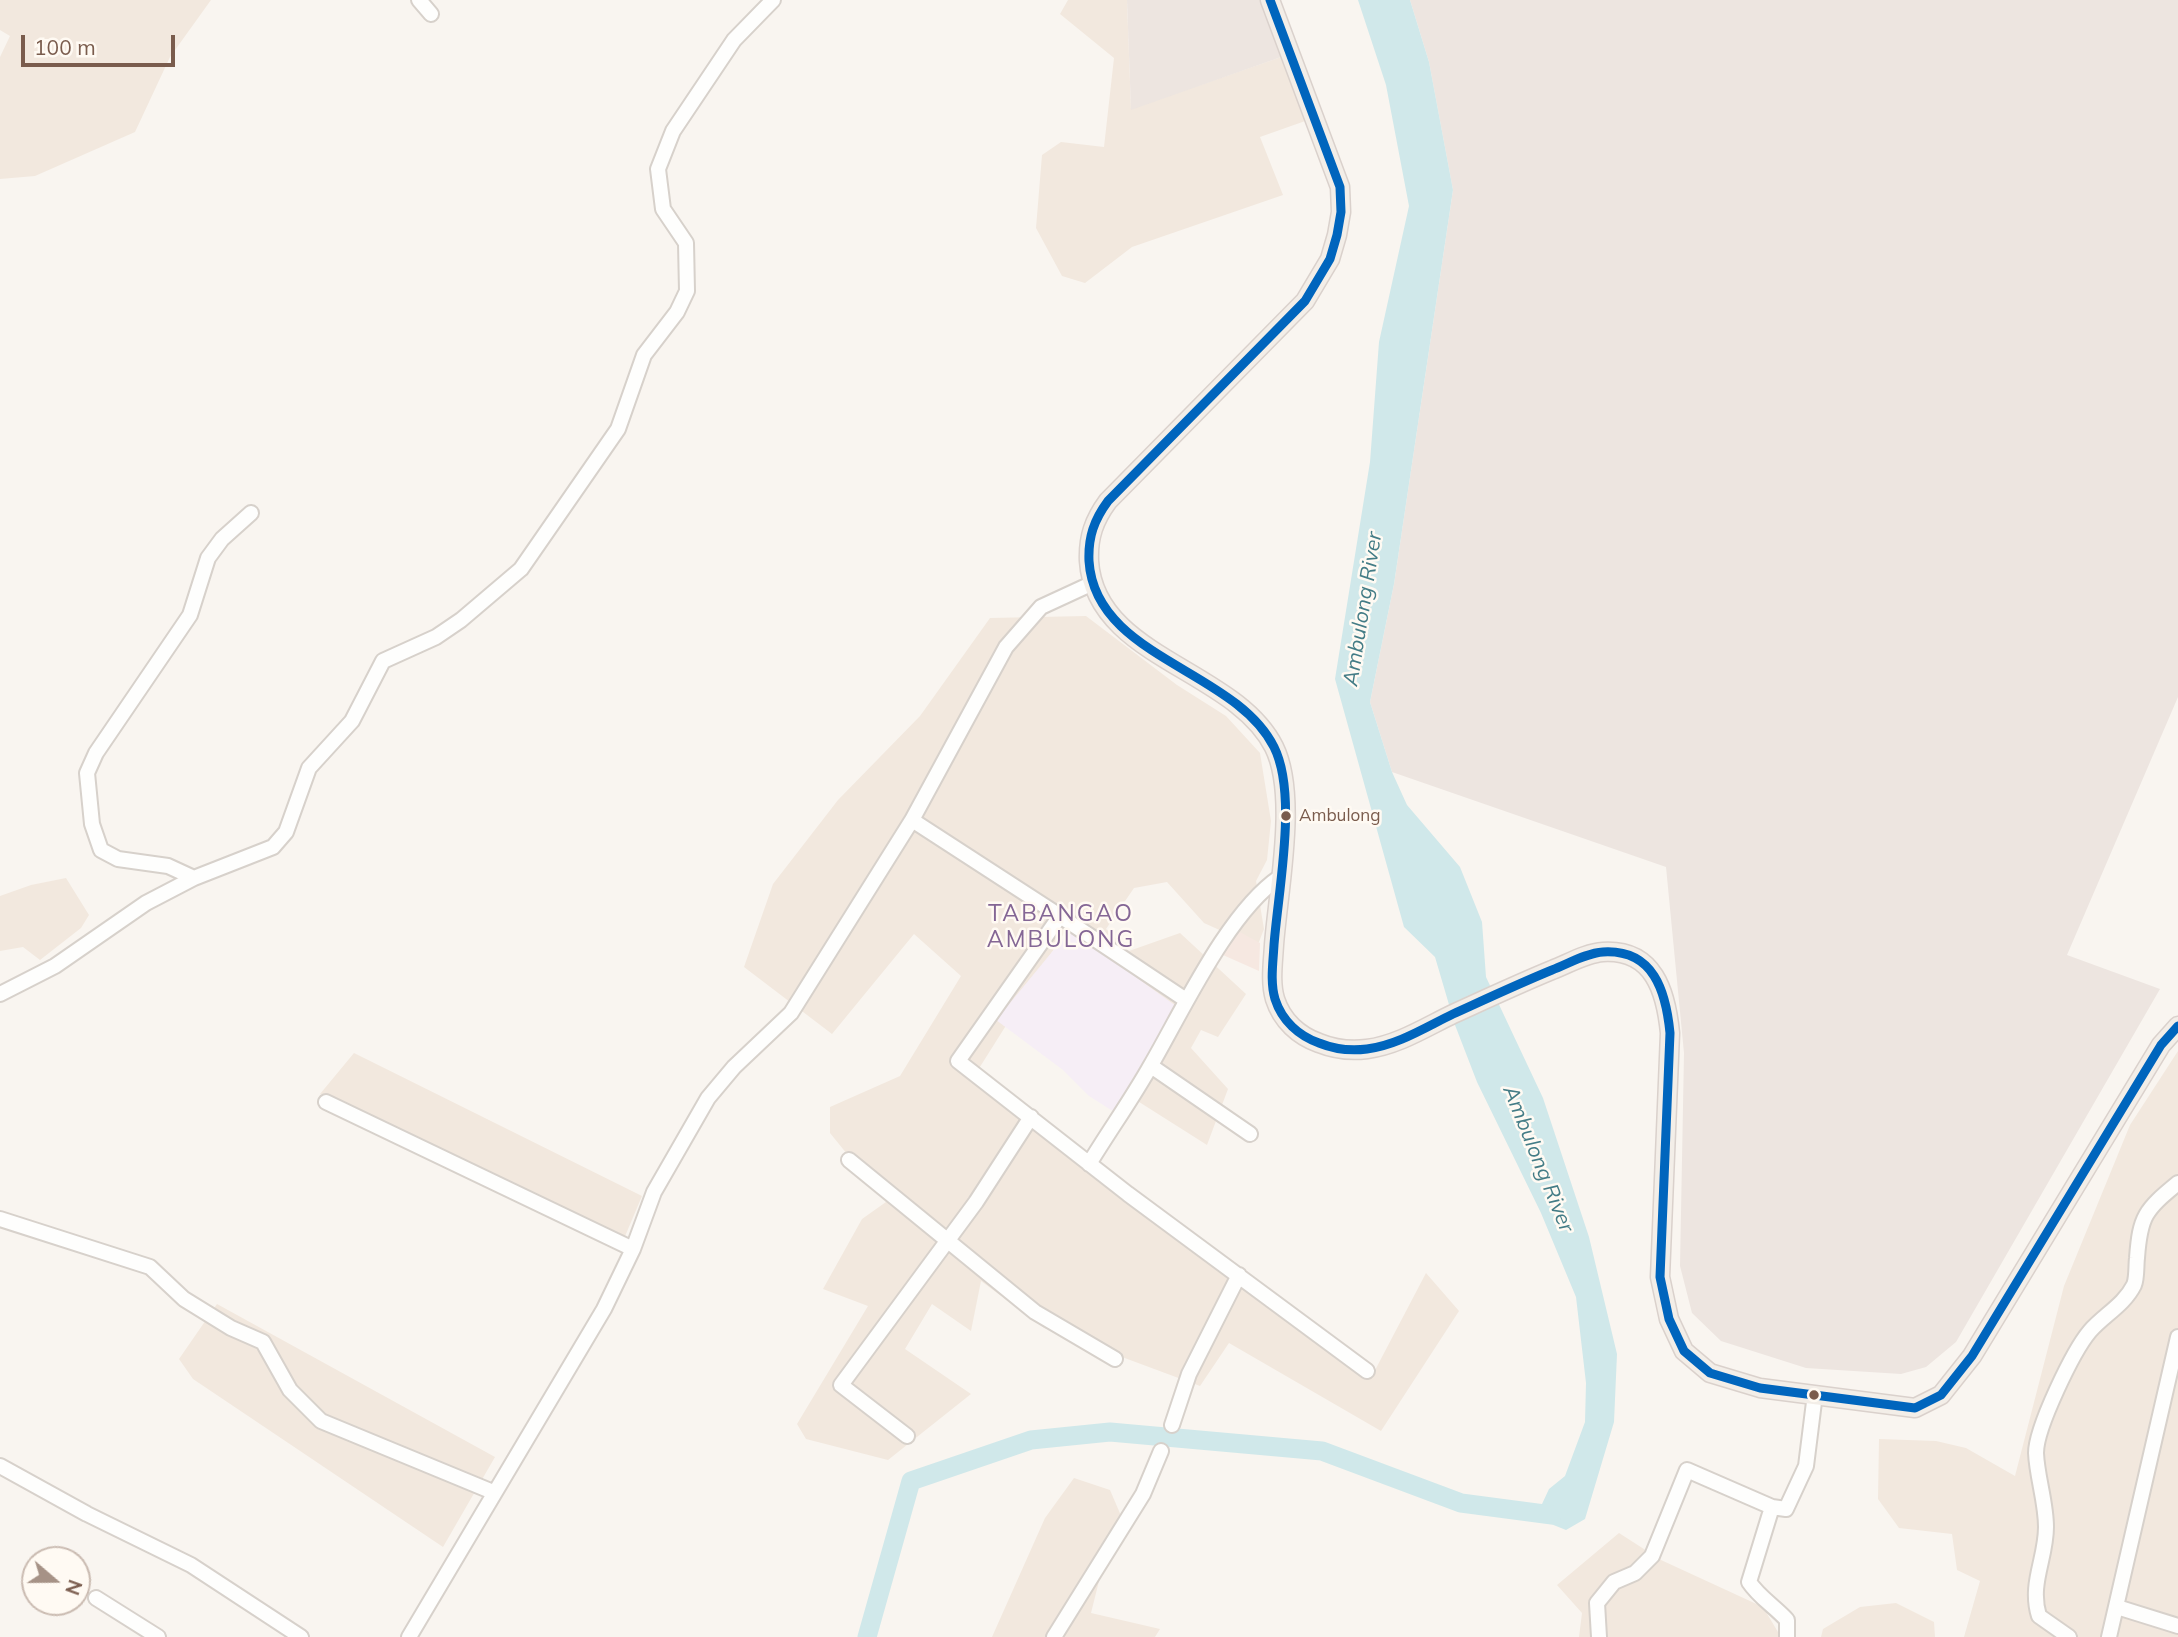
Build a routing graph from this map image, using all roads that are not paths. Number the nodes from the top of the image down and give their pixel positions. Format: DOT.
graph roads {
  1 [pos="419,0"];
  2 [pos="773,0"];
  3 [pos="1270,0"];
  4 [pos="431,14"];
  5 [pos="251,513"];
  6 [pos="1093,583"];
  7 [pos="912,820"];
  8 [pos="1280,877"];
  9 [pos="194,878"];
  10 [pos="1060,916"];
  11 [pos="0,993"];
  12 [pos="1186,1000"];
  13 [pos="2178,1026"];
  14 [pos="1151,1066"];
  15 [pos="326,1102"];
  16 [pos="1031,1117"];
  17 [pos="1250,1134"];
  18 [pos="849,1160"];
  19 [pos="1088,1164"];
  20 [pos="2178,1183"];
  21 [pos="0,1219"];
  22 [pos="946,1241"];
  23 [pos="633,1249"];
  24 [pos="1239,1275"];
  25 [pos="2178,1337"];
  26 [pos="1115,1359"];
  27 [pos="1367,1371"];
  28 [pos="1815,1394"];
  29 [pos="1172,1425"];
  30 [pos="907,1436"];
  31 [pos="1161,1451"];
  32 [pos="0,1466"];
  33 [pos="493,1492"];
  34 [pos="1772,1507"];
  35 [pos="96,1598"];
  36 [pos="2117,1607"];
  37 [pos="2178,1626"];
  38 [pos="158,1637"];
  39 [pos="301,1637"];
  40 [pos="409,1637"];
  41 [pos="1054,1637"];
  42 [pos="1599,1637"];
  43 [pos="1787,1637"];
  44 [pos="2069,1637"];
  45 [pos="2109,1637"];
  1 -- 4 [label="street"];
  2 -- 9 [label="street"];
  3 -- 6 [label="main road"];
  5 -- 9 [label="street"];
  6 -- 7 [label="street"];
  6 -- 8 [label="main road"];
  7 -- 10 [label="street"];
  7 -- 23 [label="street"];
  8 -- 12 [label="street"];
  8 -- 28 [label="main road"];
  9 -- 11 [label="street"];
  10 -- 12 [label="street"];
  10 -- 16 [label="street"];
  12 -- 14 [label="street"];
  13 -- 28 [label="main road"];
  14 -- 17 [label="street"];
  14 -- 19 [label="street"];
  15 -- 23 [label="street"];
  16 -- 19 [label="street"];
  16 -- 22 [label="street"];
  18 -- 22 [label="street"];
  19 -- 24 [label="street"];
  20 -- 44 [label="street"];
  21 -- 33 [label="street"];
  22 -- 26 [label="street"];
  22 -- 30 [label="street"];
  23 -- 33 [label="street"];
  24 -- 27 [label="street"];
  24 -- 29 [label="street"];
  25 -- 36 [label="street"];
  28 -- 34 [label="street"];
  31 -- 41 [label="street"];
  32 -- 39 [label="street"];
  33 -- 40 [label="street"];
  34 -- 42 [label="street"];
  34 -- 43 [label="street"];
  35 -- 38 [label="street"];
  36 -- 37 [label="street"];
  36 -- 45 [label="street"];
}
